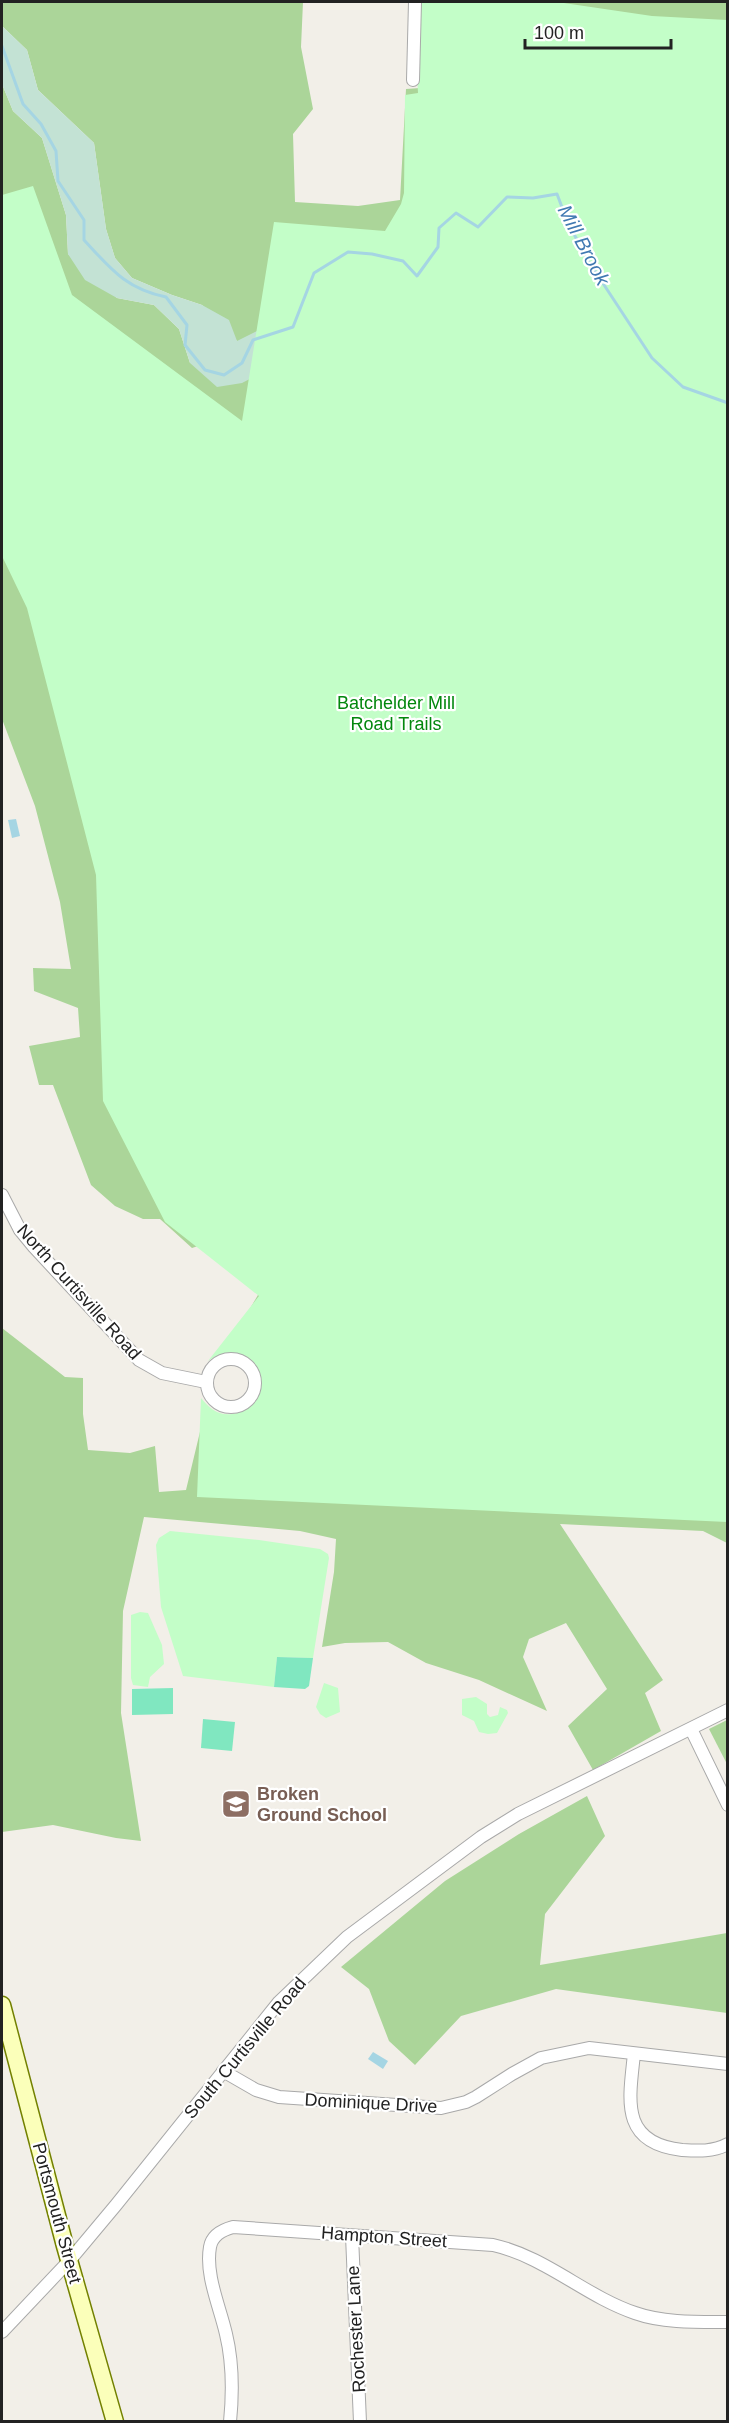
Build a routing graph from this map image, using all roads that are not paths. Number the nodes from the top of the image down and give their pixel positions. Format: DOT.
graph roads {
  1 [pos="415,2"];
  2 [pos="413,80"];
  3 [pos="2,1195"];
  4 [pos="206,1382"];
  5 [pos="728,1710"];
  6 [pos="691,1730"];
  7 [pos="728,1805"];
  8 [pos="2,2005"];
  9 [pos="634,2054"];
  10 [pos="728,2064"];
  11 [pos="223,2071"];
  12 [pos="728,2144"];
  13 [pos="352,2236"];
  14 [pos="70,2260"];
  15 [pos="728,2322"];
  16 [pos="2,2332"];
  17 [pos="115,2421"];
  18 [pos="230,2421"];
  19 [pos="360,2421"];
  1 -- 2 [label="street"];
  3 -- 4 [label="street, North Curtisville Road"];
  4 -- 4 [label="street"];
  5 -- 6 [label="street, South Curtisville Road"];
  6 -- 7 [label="street"];
  6 -- 11 [label="street, South Curtisville Road"];
  8 -- 14 [label="street, Portsmouth Street"];
  9 -- 10 [label="street, Dominique Drive"];
  9 -- 11 [label="street, Dominique Drive"];
  9 -- 12 [label="street"];
  11 -- 14 [label="street, South Curtisville Road"];
  13 -- 15 [label="street, Hampton Street"];
  13 -- 18 [label="street, Hampton Street"];
  13 -- 19 [label="street, Rochester Lane"];
  14 -- 16 [label="street, South Curtisville Road"];
  14 -- 17 [label="street, Portsmouth Street"];
}
